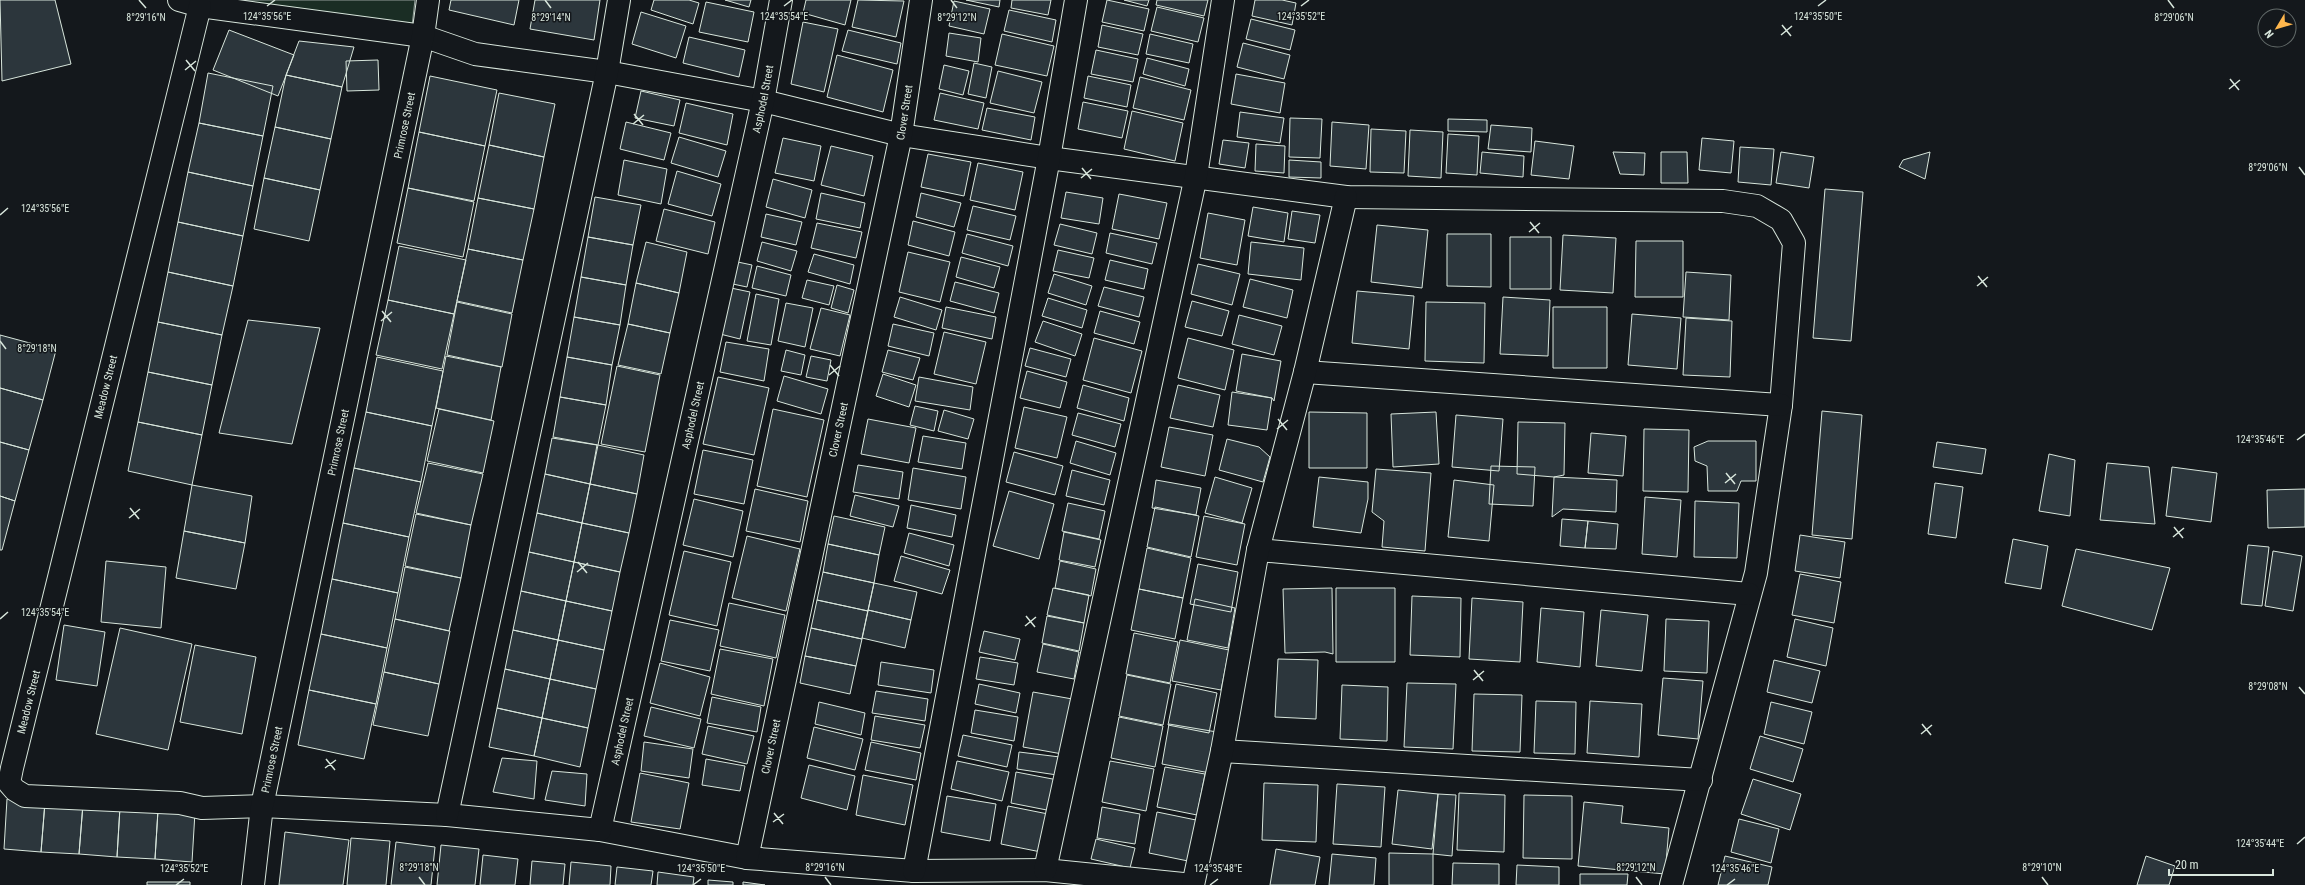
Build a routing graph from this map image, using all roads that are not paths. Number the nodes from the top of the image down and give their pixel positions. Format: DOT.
graph roads {
  1 [pos="179,0"];
  2 [pos="428,0"];
  3 [pos="619,0"];
  4 [pos="781,0"];
  5 [pos="921,0"];
  6 [pos="1076,0"];
  7 [pos="1223,0"];
  8 [pos="200,6"];
  9 [pos="423,36"];
  10 [pos="607,72"];
  11 [pos="763,102"];
  12 [pos="901,135"];
  13 [pos="1049,158"];
  14 [pos="1196,176"];
  15 [pos="1346,197"];
  16 [pos="1304,372"];
  17 [pos="1781,405"];
  18 [pos="1258,550"];
  19 [pos="1750,594"];
  20 [pos="1222,752"];
  21 [pos="1701,780"];
  22 [pos="262,806"];
  23 [pos="447,815"];
  24 [pos="600,830"];
  25 [pos="747,858"];
  26 [pos="1046,870"];
  27 [pos="914,871"];
  28 [pos="253,885"];
  29 [pos="1193,885"];
  30 [pos="1671,885"];
  1 -- 8 [label="street"];
  2 -- 9 [label="street, Primrose Street"];
  3 -- 10 [label="street"];
  4 -- 11 [label="street, Asphodel Street"];
  5 -- 12 [label="street, Clover Street"];
  6 -- 13 [label="street"];
  7 -- 14 [label="street"];
  8 -- 9 [label="street"];
  8 -- 22 [label="street, Meadow Street"];
  9 -- 10 [label="street"];
  9 -- 22 [label="street, Primrose Street"];
  10 -- 11 [label="street"];
  10 -- 23 [label="street"];
  11 -- 12 [label="street"];
  11 -- 24 [label="street, Asphodel Street"];
  12 -- 13 [label="street"];
  12 -- 25 [label="street, Clover Street"];
  13 -- 14 [label="street"];
  13 -- 27 [label="street"];
  14 -- 15 [label="street"];
  14 -- 26 [label="street"];
  15 -- 16 [label="street"];
  15 -- 17 [label="street"];
  16 -- 17 [label="street"];
  16 -- 18 [label="street"];
  17 -- 19 [label="street"];
  18 -- 19 [label="street"];
  18 -- 20 [label="street"];
  19 -- 21 [label="street"];
  20 -- 21 [label="street"];
  20 -- 29 [label="street"];
  21 -- 30 [label="street"];
  22 -- 23 [label="street"];
  22 -- 28 [label="street, Primrose Street"];
  23 -- 24 [label="street"];
  24 -- 25 [label="street"];
  25 -- 27 [label="street"];
  26 -- 27 [label="street"];
  26 -- 29 [label="street"];
}
